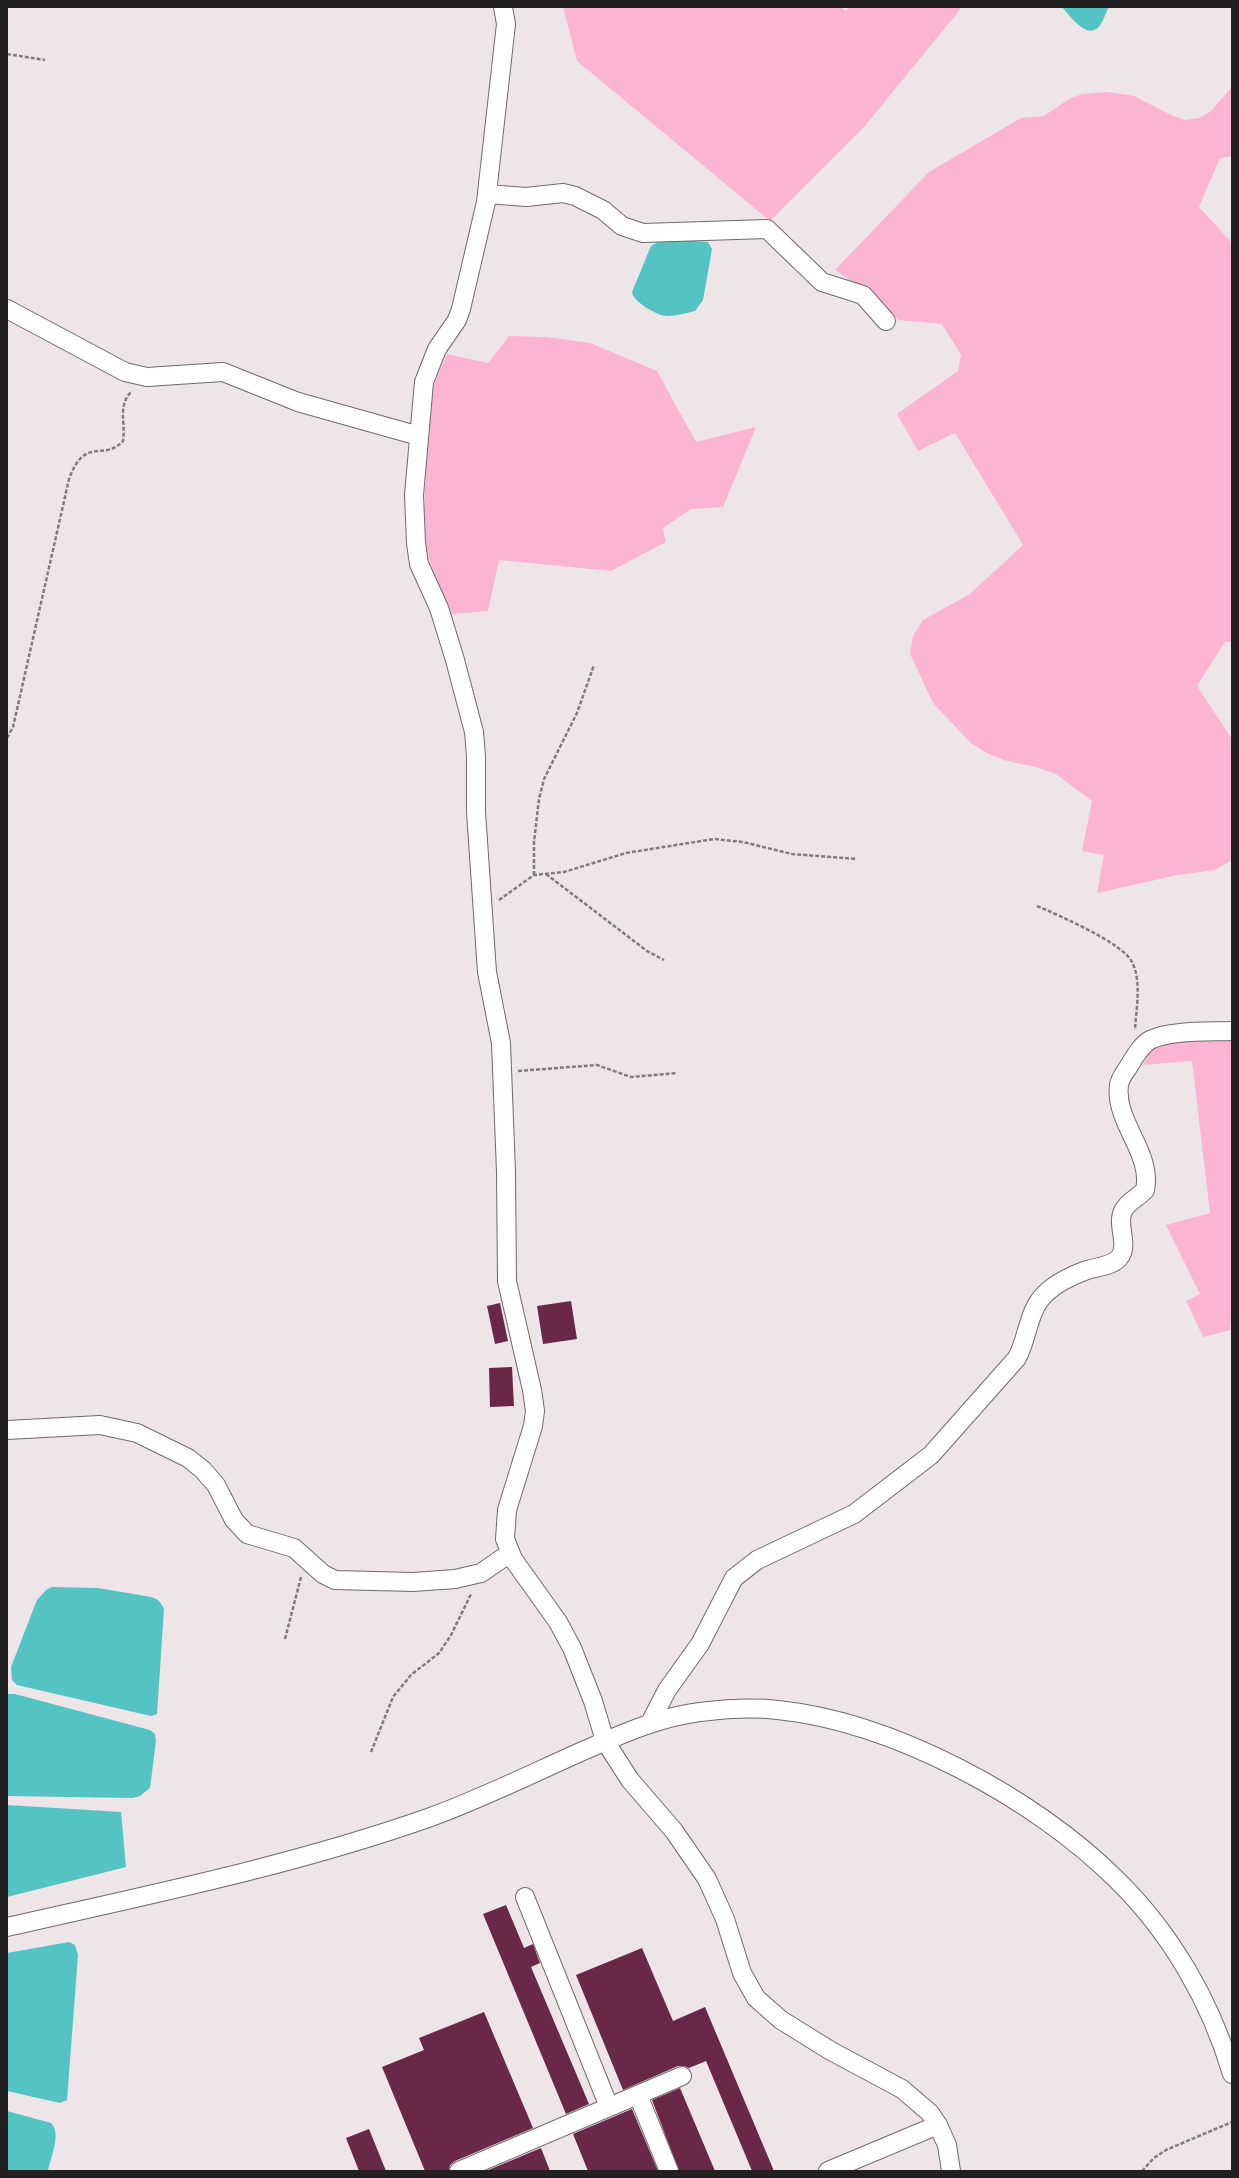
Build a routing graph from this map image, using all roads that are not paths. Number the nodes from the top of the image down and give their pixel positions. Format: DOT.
graph roads {
  1 [pos="503,7"];
  2 [pos="487,194"];
  3 [pos="7,309"];
  4 [pos="886,321"];
  5 [pos="419,436"];
  6 [pos="1232,1030"];
  7 [pos="7,1430"];
  8 [pos="510,1553"];
  9 [pos="650,1723"];
  10 [pos="605,1741"];
  11 [pos="524,1897"];
  12 [pos="7,1927"];
  13 [pos="1232,2074"];
  14 [pos="682,2076"];
  15 [pos="638,2095"];
  16 [pos="609,2107"];
  17 [pos="938,2125"];
  18 [pos="459,2171"];
  19 [pos="669,2171"];
  20 [pos="828,2171"];
  21 [pos="951,2171"];
  1 -- 2 [label="street"];
  2 -- 4 [label="street"];
  2 -- 5 [label="street"];
  3 -- 5 [label="street"];
  5 -- 8 [label="street"];
  6 -- 9 [label="street"];
  7 -- 8 [label="street"];
  8 -- 10 [label="street"];
  9 -- 10 [label="street"];
  9 -- 13 [label="street"];
  10 -- 12 [label="street"];
  10 -- 17 [label="street"];
  11 -- 16 [label="street"];
  14 -- 15 [label="street"];
  15 -- 16 [label="street"];
  15 -- 19 [label="street"];
  16 -- 18 [label="street"];
  17 -- 20 [label="street"];
  17 -- 21 [label="street"];
}
